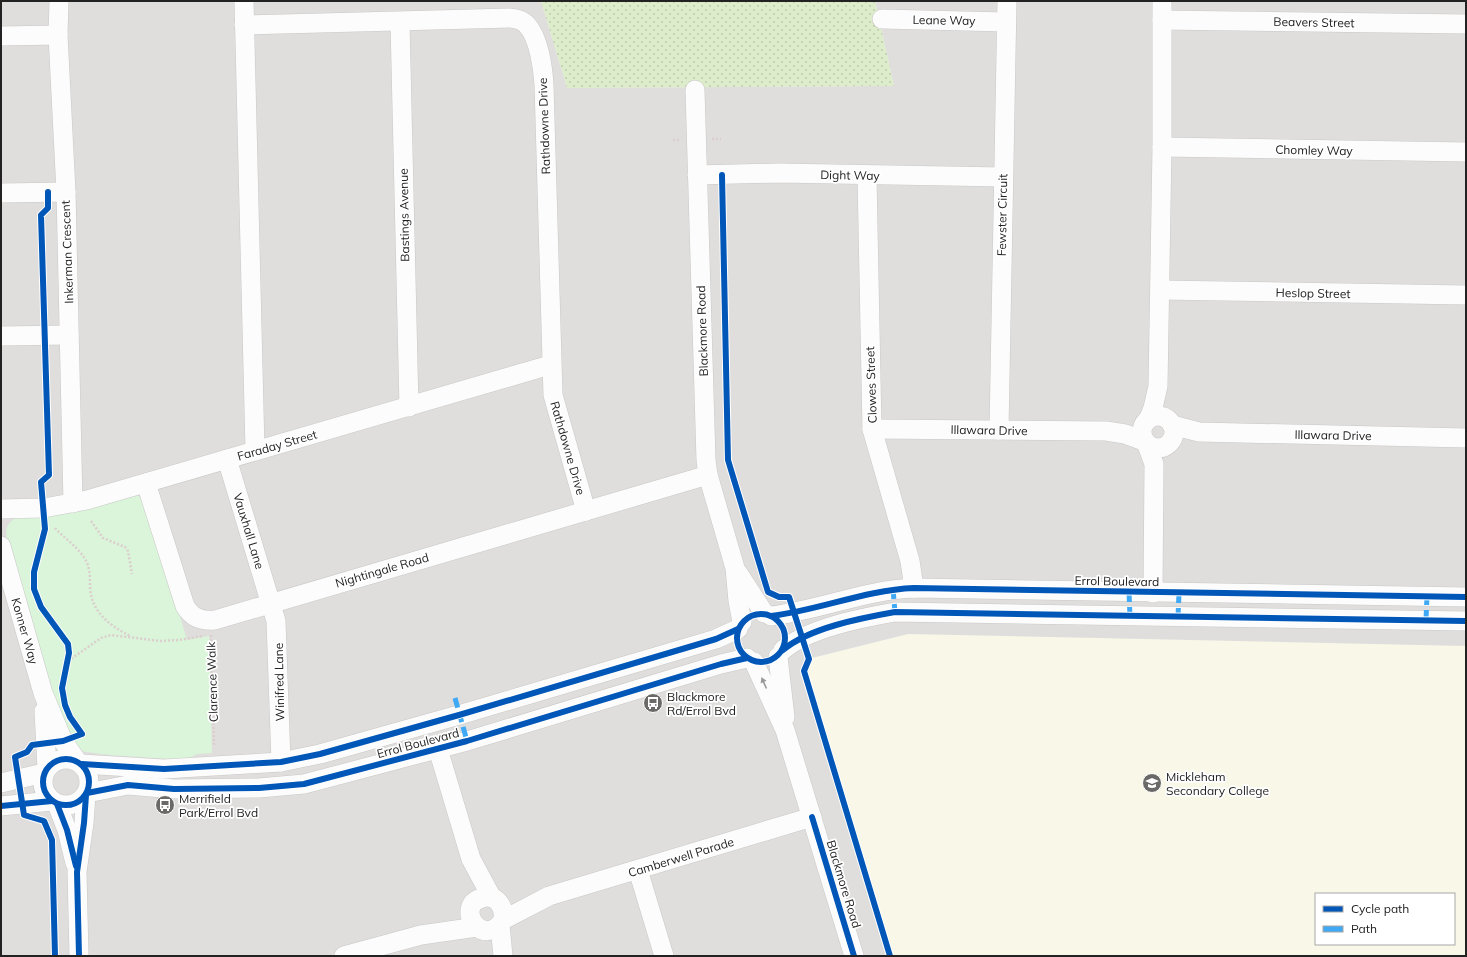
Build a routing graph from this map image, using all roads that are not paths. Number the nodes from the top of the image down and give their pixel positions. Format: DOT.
graph roads {
  1 [pos="59,1"];
  2 [pos="244,1"];
  3 [pos="1007,1"];
  4 [pos="1162,1"];
  5 [pos="882,19"];
  6 [pos="1162,20"];
  7 [pos="400,22"];
  8 [pos="1006,22"];
  9 [pos="1466,24"];
  10 [pos="244,25"];
  11 [pos="58,35"];
  12 [pos="1,36"];
  13 [pos="695,90"];
  14 [pos="1162,147"];
  15 [pos="1466,152"];
  16 [pos="697,175"];
  17 [pos="867,176"];
  18 [pos="1003,177"];
  19 [pos="66,192"];
  20 [pos="1,193"];
  21 [pos="1160,290"];
  22 [pos="1466,295"];
  23 [pos="69,335"];
  24 [pos="1,336"];
  25 [pos="550,365"];
  26 [pos="1158,386"];
  27 [pos="409,407"];
  28 [pos="1147,420"];
  29 [pos="872,429"];
  30 [pos="999,430"];
  31 [pos="1106,431"];
  32 [pos="1170,433"];
  33 [pos="1466,438"];
  34 [pos="1145,443"];
  35 [pos="254,450"];
  36 [pos="227,459"];
  37 [pos="708,475"];
  38 [pos="146,483"];
  39 [pos="1154,489"];
  40 [pos="73,503"];
  41 [pos="1,509"];
  42 [pos="586,511"];
  43 [pos="1,546"];
  44 [pos="735,568"];
  45 [pos="914,588"];
  46 [pos="1152,593"];
  47 [pos="1466,597"];
  48 [pos="271,603"];
  49 [pos="768,614"];
  50 [pos="1466,621"];
  51 [pos="740,625"];
  52 [pos="780,653"];
  53 [pos="750,660"];
  54 [pos="43,693"];
  55 [pos="785,730"];
  56 [pos="438,749"];
  57 [pos="79,762"];
  58 [pos="281,762"];
  59 [pos="45,770"];
  60 [pos="1,783"];
  61 [pos="86,794"];
  62 [pos="54,802"];
  63 [pos="1,806"];
  64 [pos="812,817"];
  65 [pos="471,859"];
  66 [pos="638,870"];
  67 [pos="78,872"];
  68 [pos="549,896"];
  69 [pos="494,899"];
  70 [pos="472,906"];
  71 [pos="501,923"];
  72 [pos="479,928"];
  73 [pos="421,934"];
  74 [pos="80,956"];
  75 [pos="344,956"];
  76 [pos="496,956"];
  77 [pos="503,956"];
  78 [pos="664,956"];
  79 [pos="854,956"];
  1 -- 11 [label="street, Inkerman Crescent"];
  2 -- 10 [label="street"];
  3 -- 8 [label="street, Fewster Circuit"];
  4 -- 6 [label="street"];
  5 -- 8 [label="street, Leane Way"];
  6 -- 9 [label="street, Beavers Street"];
  6 -- 14 [label="street"];
  7 -- 10 [label="street, Rathdowne Drive"];
  7 -- 25 [label="street, Rathdowne Drive"];
  7 -- 27 [label="street, Bastings Avenue"];
  8 -- 18 [label="street, Fewster Circuit"];
  10 -- 35 [label="street"];
  11 -- 12 [label="street"];
  11 -- 19 [label="street, Inkerman Crescent"];
  13 -- 16 [label="street, Blackmore Road"];
  14 -- 15 [label="street, Chomley Way"];
  14 -- 21 [label="street"];
  16 -- 17 [label="street, Dight Way"];
  16 -- 37 [label="street, Blackmore Road"];
  17 -- 18 [label="street, Dight Way"];
  17 -- 29 [label="street, Clowes Street"];
  18 -- 30 [label="street, Fewster Circuit"];
  19 -- 20 [label="street"];
  19 -- 23 [label="street, Inkerman Crescent"];
  21 -- 22 [label="street, Heslop Street"];
  21 -- 26 [label="street"];
  23 -- 24 [label="street"];
  23 -- 40 [label="street, Inkerman Crescent"];
  25 -- 27 [label="street, Faraday Street"];
  25 -- 42 [label="street, Rathdowne Drive"];
  26 -- 28 [label="street"];
  26 -- 32 [label="street"];
  27 -- 35 [label="street, Faraday Street"];
  28 -- 31 [label="street, Illawara Drive"];
  28 -- 32 [label="street"];
  28 -- 34 [label="street"];
  29 -- 30 [label="street, Illawara Drive"];
  29 -- 45 [label="street, Clowes Street"];
  30 -- 31 [label="street, Illawara Drive"];
  31 -- 34 [label="street, Illawara Drive"];
  32 -- 33 [label="street, Illawara Drive"];
  32 -- 34 [label="street"];
  32 -- 39 [label="street"];
  34 -- 39 [label="street"];
  35 -- 36 [label="street, Faraday Street"];
  36 -- 38 [label="street, Faraday Street"];
  36 -- 48 [label="street, Vauxhall Lane"];
  37 -- 42 [label="street, Nightingale Road"];
  37 -- 44 [label="street, Blackmore Road"];
  38 -- 40 [label="street, Faraday Street"];
  38 -- 48 [label="street, Nightingale Road"];
  39 -- 46 [label="street"];
  40 -- 41 [label="street, Faraday Street"];
  42 -- 48 [label="street, Nightingale Road"];
  43 -- 54 [label="street, Konner Way"];
  44 -- 49 [label="street, Blackmore Road"];
  44 -- 51 [label="street, Blackmore Road"];
  45 -- 46 [label="street, Errol Boulevard"];
  45 -- 49 [label="street, Errol Boulevard"];
  46 -- 47 [label="street, Errol Boulevard"];
  48 -- 58 [label="street, Winifred Lane"];
  49 -- 51 [label="street"];
  49 -- 52 [label="street"];
  50 -- 52 [label="street"];
  51 -- 53 [label="street"];
  51 -- 58 [label="street, Errol Boulevard"];
  52 -- 53 [label="street"];
  52 -- 55 [label="street, Blackmore Road"];
  55 -- 53 [label="street, Blackmore Road, one-way"];
  53 -- 56 [label="street, Errol Boulevard"];
  54 -- 57 [label="street, Konner Way"];
  54 -- 59 [label="street, Konner Way"];
  55 -- 64 [label="street, Blackmore Road"];
  56 -- 61 [label="street, Errol Boulevard"];
  56 -- 65 [label="street"];
  57 -- 58 [label="street, Errol Boulevard"];
  57 -- 59 [label="street"];
  57 -- 61 [label="street"];
  59 -- 60 [label="street"];
  59 -- 62 [label="street"];
  61 -- 62 [label="street"];
  61 -- 67 [label="street"];
  62 -- 63 [label="street"];
  62 -- 67 [label="street"];
  64 -- 66 [label="street, Camberwell Parade"];
  64 -- 79 [label="street, Blackmore Road"];
  65 -- 69 [label="street"];
  65 -- 70 [label="street"];
  66 -- 68 [label="street, Camberwell Parade"];
  66 -- 78 [label="street"];
  67 -- 74 [label="street"];
  68 -- 69 [label="street, Camberwell Parade"];
  68 -- 71 [label="street, Camberwell Parade"];
  69 -- 70 [label="street"];
  69 -- 71 [label="street"];
  70 -- 72 [label="street"];
  70 -- 73 [label="street"];
  71 -- 72 [label="street"];
  71 -- 77 [label="street"];
  72 -- 73 [label="street"];
  72 -- 76 [label="street"];
  73 -- 75 [label="street"];
}
